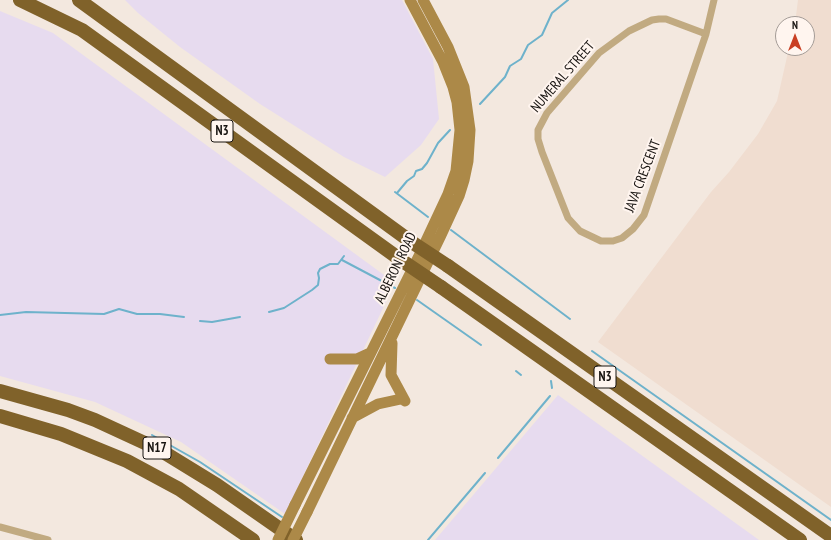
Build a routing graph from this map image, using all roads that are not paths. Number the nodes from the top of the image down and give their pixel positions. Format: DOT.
graph roads {
  1 [pos="10,0"];
  2 [pos="20,0"];
  3 [pos="79,0"];
  4 [pos="92,0"];
  5 [pos="410,0"];
  6 [pos="423,0"];
  7 [pos="714,0"];
  8 [pos="39,8"];
  9 [pos="120,30"];
  10 [pos="706,34"];
  11 [pos="550,173"];
  12 [pos="393,334"];
  13 [pos="370,353"];
  14 [pos="330,359"];
  15 [pos="0,391"];
  16 [pos="0,416"];
  17 [pos="352,418"];
  18 [pos="762,487"];
  19 [pos="0,527"];
  20 [pos="831,532"];
  21 [pos="831,536"];
  22 [pos="48,540"];
  23 [pos="253,540"];
  24 [pos="278,540"];
  25 [pos="293,540"];
  26 [pos="296,540"];
  27 [pos="800,540"];
  1 -- 8 [label="highway"];
  2 -- 8 [label="highway, N3"];
  3 -- 9 [label="highway"];
  4 -- 9 [label="highway, N3"];
  5 -- 13 [label="main road, ALBERON ROAD"];
  6 -- 12 [label="main road, ALBERON ROAD"];
  7 -- 10 [label="street, JAVA CRESCENT"];
  8 -- 27 [label="highway, N3, bridge"];
  9 -- 18 [label="highway, N3, bridge"];
  10 -- 11 [label="street, NUMERAL STREET"];
  10 -- 11 [label="street, JAVA CRESCENT"];
  12 -- 17 [label="main road, ALBERON ROAD"];
  12 -- 17 [label="main road"];
  13 -- 14 [label="main road"];
  13 -- 24 [label="main road, ALBERON ROAD, bridge"];
  15 -- 26 [label="highway, N17"];
  16 -- 23 [label="highway, N17"];
  17 -- 25 [label="main road, ALBERON ROAD, bridge"];
  18 -- 20 [label="highway"];
  18 -- 21 [label="highway, N3"];
  19 -- 22 [label="street"];
}
